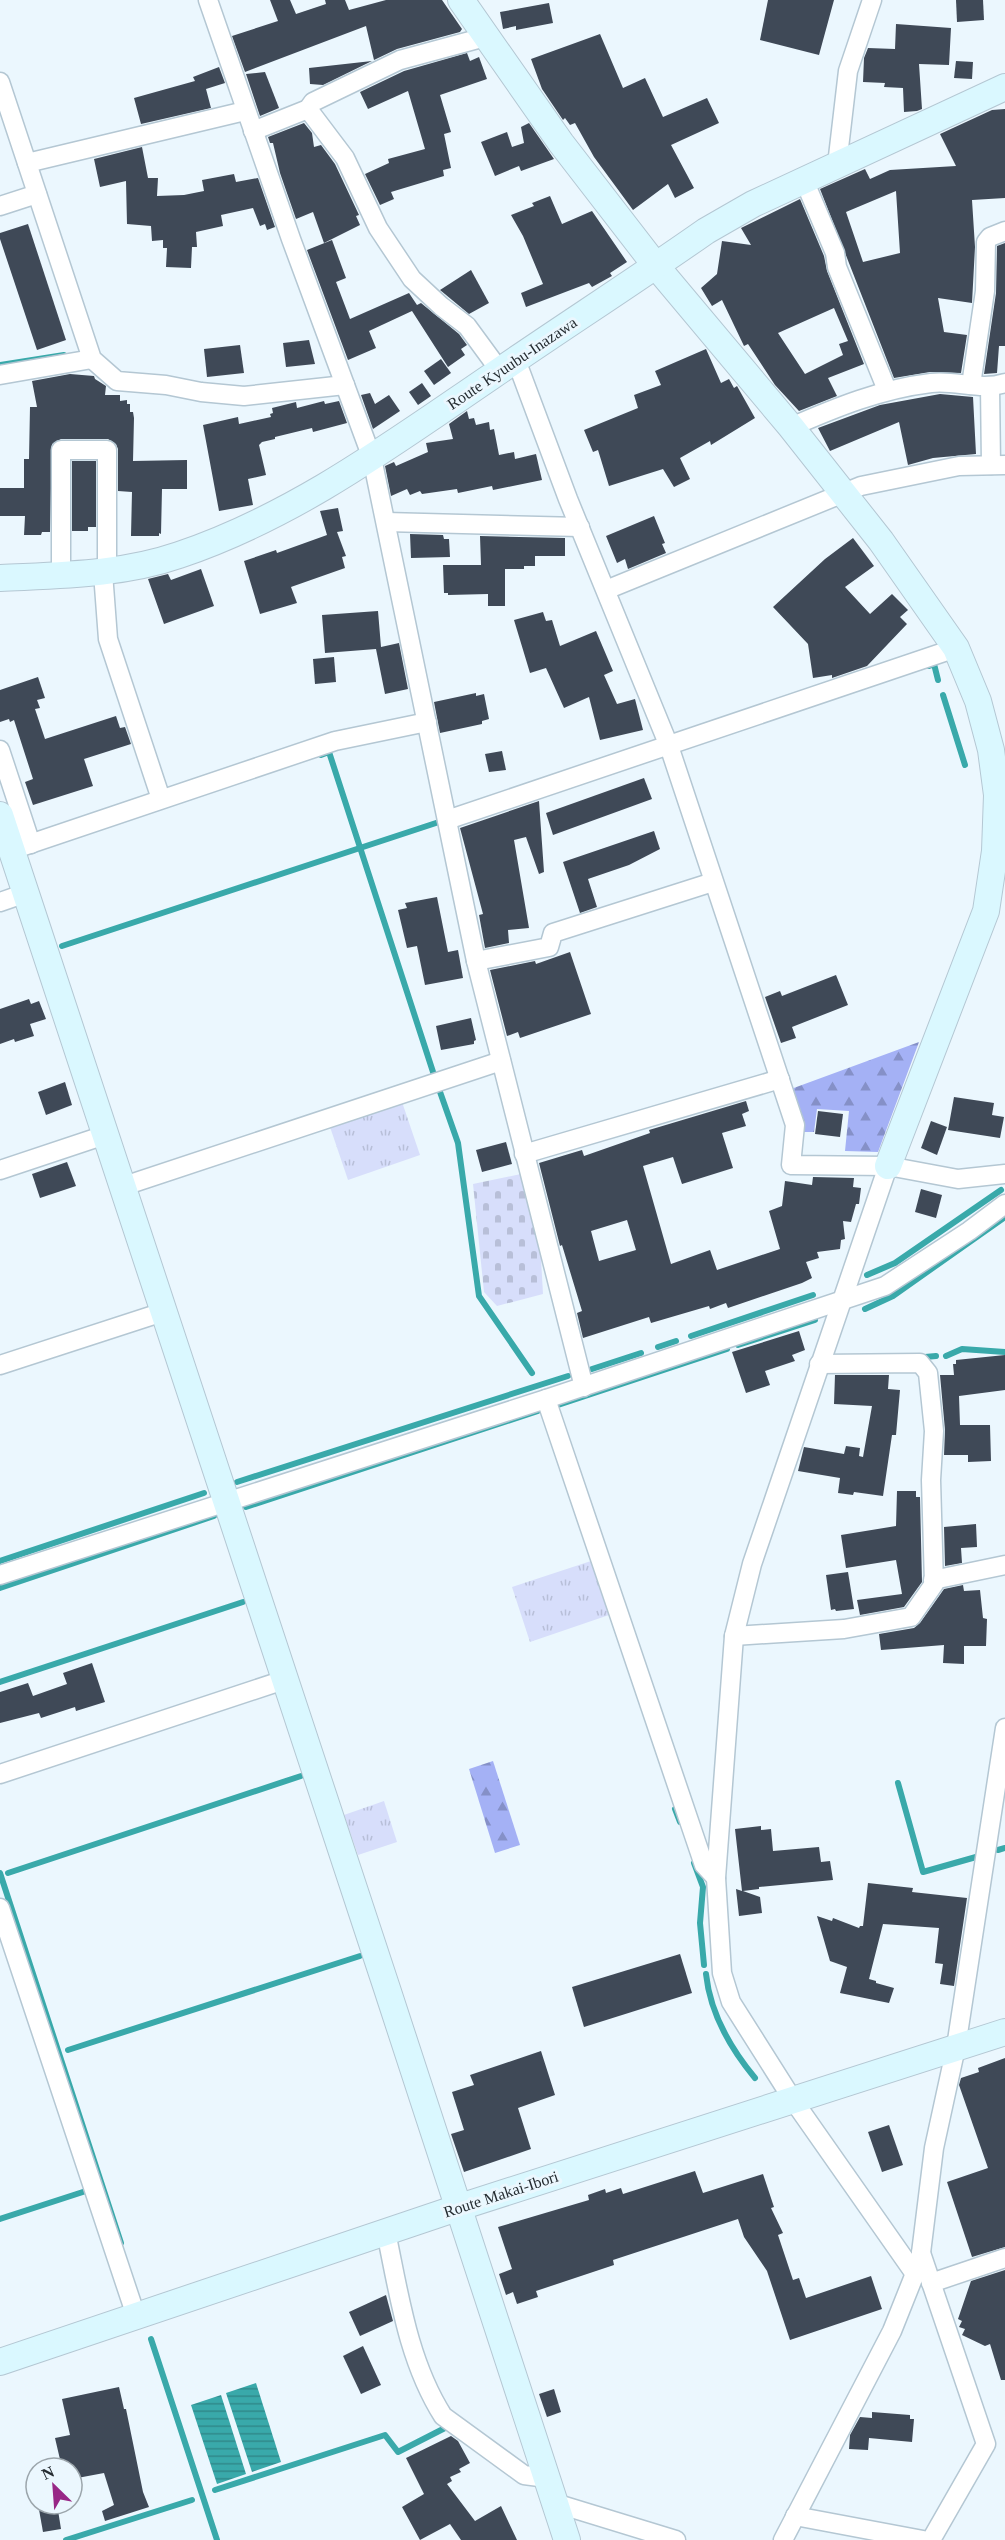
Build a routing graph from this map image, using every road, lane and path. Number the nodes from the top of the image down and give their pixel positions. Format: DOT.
graph roads {
  1 [pos="208,0"];
  2 [pos="461,0"];
  3 [pos="872,0"];
  4 [pos="485,37"];
  5 [pos="0,82"];
  6 [pos="1005,87"];
  7 [pos="308,108"];
  8 [pos="245,111"];
  9 [pos="253,131"];
  10 [pos="27,162"];
  11 [pos="837,165"];
  12 [pos="804,180"];
  13 [pos="37,194"];
  14 [pos="0,206"];
  15 [pos="1005,231"];
  16 [pos="656,266"];
  17 [pos="92,359"];
  18 [pos="508,365"];
  19 [pos="0,375"];
  20 [pos="345,385"];
  21 [pos="971,385"];
  22 [pos="997,385"];
  23 [pos="887,390"];
  24 [pos="790,427"];
  25 [pos="372,458"];
  26 [pos="998,465"];
  27 [pos="843,493"];
  28 [pos="386,522"];
  29 [pos="580,526"];
  30 [pos="105,572"];
  31 [pos="61,575"];
  32 [pos="0,578"];
  33 [pos="606,590"];
  34 [pos="956,648"];
  35 [pos="427,723"];
  36 [pos="669,746"];
  37 [pos="0,750"];
  38 [pos="161,799"];
  39 [pos="0,815"];
  40 [pos="447,820"];
  41 [pos="21,847"];
  42 [pos="713,882"];
  43 [pos="26,893"];
  44 [pos="0,902"];
  45 [pos="476,961"];
  46 [pos="501,1062"];
  47 [pos="780,1079"];
  48 [pos="105,1135"];
  49 [pos="524,1154"];
  50 [pos="888,1166"];
  51 [pos="0,1170"];
  52 [pos="1005,1174"];
  53 [pos="121,1187"];
  54 [pos="1005,1204"];
  55 [pos="840,1300"];
  56 [pos="163,1312"];
  57 [pos="819,1364"];
  58 [pos="0,1365"];
  59 [pos="584,1387"];
  60 [pos="546,1399"];
  61 [pos="225,1502"];
  62 [pos="1005,1565"];
  63 [pos="0,1575"];
  64 [pos="933,1580"];
  65 [pos="734,1636"];
  66 [pos="284,1680"];
  67 [pos="1005,1728"];
  68 [pos="1003,1753"];
  69 [pos="0,1774"];
  70 [pos="716,1878"];
  71 [pos="0,1908"];
  72 [pos="1005,2032"];
  73 [pos="956,2048"];
  74 [pos="793,2100"];
  75 [pos="460,2207"];
  76 [pos="386,2232"];
  77 [pos="1005,2258"];
  78 [pos="923,2278"];
  79 [pos="136,2316"];
  80 [pos="0,2362"];
  81 [pos="547,2478"];
  82 [pos="555,2503"];
  83 [pos="795,2516"];
  84 [pos="567,2540"];
  85 [pos="676,2540"];
  86 [pos="783,2540"];
  87 [pos="923,2540"];
  88 [pos="931,2540"];
  1 -- 8 [label="street"];
  2 -- 4 [label="street"];
  3 -- 11 [label="street"];
  4 -- 7 [label="street"];
  4 -- 16 [label="street"];
  5 -- 10 [label="street"];
  6 -- 11 [label="street, Route Kyuubu-Inazawa"];
  7 -- 9 [label="street"];
  7 -- 18 [label="street"];
  8 -- 9 [label="street"];
  8 -- 10 [label="street"];
  9 -- 20 [label="street"];
  10 -- 13 [label="street"];
  11 -- 12 [label="street, Route Kyuubu-Inazawa"];
  12 -- 16 [label="street, Route Kyuubu-Inazawa"];
  12 -- 23 [label="street"];
  13 -- 14 [label="street"];
  13 -- 17 [label="street"];
  15 -- 21 [label="street"];
  16 -- 18 [label="street, Route Kyuubu-Inazawa"];
  16 -- 24 [label="street"];
  17 -- 19 [label="street"];
  17 -- 20 [label="street"];
  18 -- 25 [label="street, Route Kyuubu-Inazawa"];
  18 -- 29 [label="street"];
  20 -- 25 [label="street"];
  21 -- 22 [label="street"];
  21 -- 23 [label="street"];
  22 -- 26 [label="street"];
  23 -- 24 [label="street"];
  24 -- 27 [label="street"];
  25 -- 28 [label="street"];
  25 -- 30 [label="street, Route Kyuubu-Inazawa"];
  26 -- 27 [label="street"];
  27 -- 33 [label="street"];
  27 -- 34 [label="street"];
  28 -- 29 [label="street"];
  28 -- 35 [label="street"];
  29 -- 33 [label="street"];
  30 -- 31 [label="street, Route Kyuubu-Inazawa"];
  30 -- 31 [label="street"];
  30 -- 38 [label="street"];
  31 -- 32 [label="street, Route Kyuubu-Inazawa"];
  33 -- 36 [label="street"];
  34 -- 36 [label="street"];
  34 -- 50 [label="street"];
  35 -- 38 [label="street"];
  35 -- 40 [label="street"];
  36 -- 40 [label="street"];
  36 -- 42 [label="street"];
  37 -- 41 [label="street"];
  38 -- 41 [label="street"];
  39 -- 41 [label="street"];
  40 -- 45 [label="street"];
  41 -- 43 [label="street"];
  42 -- 45 [label="street"];
  42 -- 47 [label="street"];
  43 -- 44 [label="street"];
  43 -- 48 [label="street"];
  45 -- 46 [label="street"];
  46 -- 49 [label="street"];
  46 -- 53 [label="street"];
  47 -- 49 [label="street"];
  47 -- 50 [label="street"];
  48 -- 51 [label="street"];
  48 -- 53 [label="street"];
  49 -- 59 [label="street"];
  50 -- 52 [label="street"];
  50 -- 55 [label="street"];
  53 -- 56 [label="street"];
  54 -- 55 [label="street"];
  55 -- 57 [label="street"];
  55 -- 59 [label="street"];
  56 -- 58 [label="street"];
  56 -- 61 [label="street"];
  57 -- 64 [label="street"];
  57 -- 65 [label="street"];
  59 -- 60 [label="street"];
  60 -- 61 [label="street"];
  60 -- 70 [label="street"];
  61 -- 63 [label="street"];
  61 -- 66 [label="street"];
  62 -- 64 [label="street"];
  64 -- 65 [label="street"];
  65 -- 70 [label="street"];
  66 -- 69 [label="street"];
  66 -- 75 [label="street"];
  67 -- 68 [label="street"];
  68 -- 73 [label="street"];
  70 -- 74 [label="street"];
  71 -- 79 [label="street"];
  72 -- 73 [label="street, Route Makai-Ibori"];
  73 -- 74 [label="street, Route Makai-Ibori"];
  73 -- 78 [label="street"];
  74 -- 75 [label="street, Route Makai-Ibori"];
  74 -- 78 [label="street"];
  75 -- 76 [label="street, Route Makai-Ibori"];
  75 -- 81 [label="street"];
  76 -- 79 [label="street, Route Makai-Ibori"];
  76 -- 81 [label="street"];
  77 -- 78 [label="street"];
  78 -- 83 [label="street"];
  78 -- 88 [label="street"];
  79 -- 80 [label="street, Route Makai-Ibori"];
  81 -- 82 [label="street"];
  82 -- 84 [label="street"];
  82 -- 85 [label="street"];
  83 -- 86 [label="street"];
  83 -- 87 [label="street"];
}
